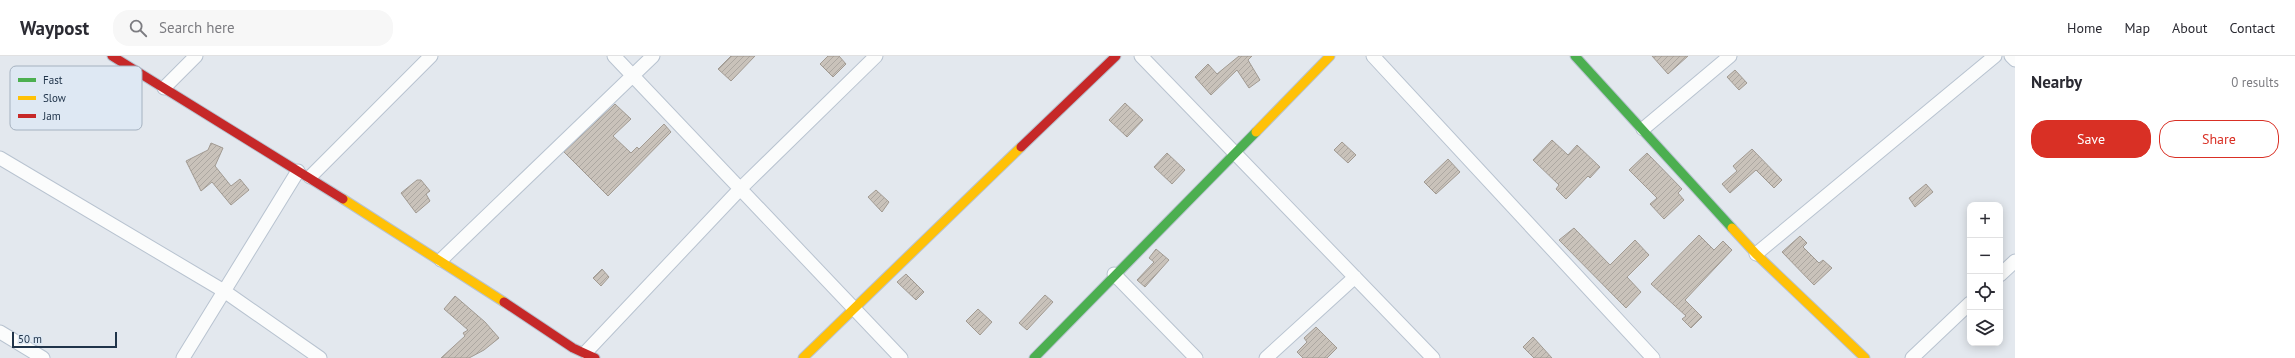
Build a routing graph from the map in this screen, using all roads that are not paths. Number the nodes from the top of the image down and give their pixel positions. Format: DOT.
graph roads {
  1 [pos="112,56"];
  2 [pos="196,56"];
  3 [pos="431,56"];
  4 [pos="614,56"];
  5 [pos="653,56"];
  6 [pos="876,56"];
  7 [pos="1116,56"];
  8 [pos="1141,56"];
  9 [pos="1330,56"];
  10 [pos="1373,56"];
  11 [pos="1575,56"];
  12 [pos="1730,56"];
  13 [pos="1995,56"];
  14 [pos="2011,56"];
  15 [pos="2015,60"];
  16 [pos="128,66"];
  17 [pos="142,74"];
  18 [pos="633,75"];
  19 [pos="164,88"];
  20 [pos="1643,129"];
  21 [pos="1235,153"];
  22 [pos="0,158"];
  23 [pos="298,171"];
  24 [pos="310,177"];
  25 [pos="740,189"];
  26 [pos="1756,254"];
  27 [pos="441,260"];
  28 [pos="2015,261"];
  29 [pos="1114,274"];
  30 [pos="2001,274"];
  31 [pos="1355,277"];
  32 [pos="224,291"];
  33 [pos="1967,306"];
  34 [pos="854,309"];
  35 [pos="0,332"];
  36 [pos="570,353"];
  37 [pos="591,355"];
  38 [pos="43,358"];
  39 [pos="183,358"];
  40 [pos="320,358"];
  41 [pos="803,358"];
  42 [pos="901,358"];
  43 [pos="1034,358"];
  44 [pos="1196,358"];
  45 [pos="1266,358"];
  46 [pos="1433,358"];
  47 [pos="1653,358"];
  48 [pos="1864,358"];
  49 [pos="1912,358"];
  1 -- 16 [label="street"];
  2 -- 19 [label="street"];
  3 -- 24 [label="street"];
  4 -- 18 [label="street"];
  5 -- 18 [label="street"];
  6 -- 25 [label="street"];
  7 -- 34 [label="street"];
  8 -- 21 [label="street"];
  9 -- 21 [label="street"];
  10 -- 47 [label="street"];
  11 -- 20 [label="street"];
  12 -- 20 [label="street"];
  13 -- 26 [label="street"];
  14 -- 15 [label="street"];
  17 -- 19 [label="street"];
  18 -- 25 [label="street"];
  18 -- 27 [label="street"];
  19 -- 23 [label="street"];
  20 -- 26 [label="street"];
  21 -- 29 [label="street"];
  21 -- 31 [label="street"];
  22 -- 32 [label="street"];
  23 -- 24 [label="street"];
  23 -- 32 [label="street"];
  24 -- 27 [label="street"];
  25 -- 34 [label="street"];
  25 -- 37 [label="street"];
  26 -- 48 [label="street"];
  27 -- 36 [label="street"];
  28 -- 30 [label="street"];
  29 -- 43 [label="street"];
  29 -- 44 [label="street"];
  31 -- 45 [label="street"];
  31 -- 46 [label="street"];
  32 -- 39 [label="street"];
  32 -- 40 [label="street"];
  33 -- 49 [label="street"];
  34 -- 41 [label="street"];
  34 -- 42 [label="street"];
  35 -- 38 [label="street"];
  36 -- 37 [label="street"];
}
